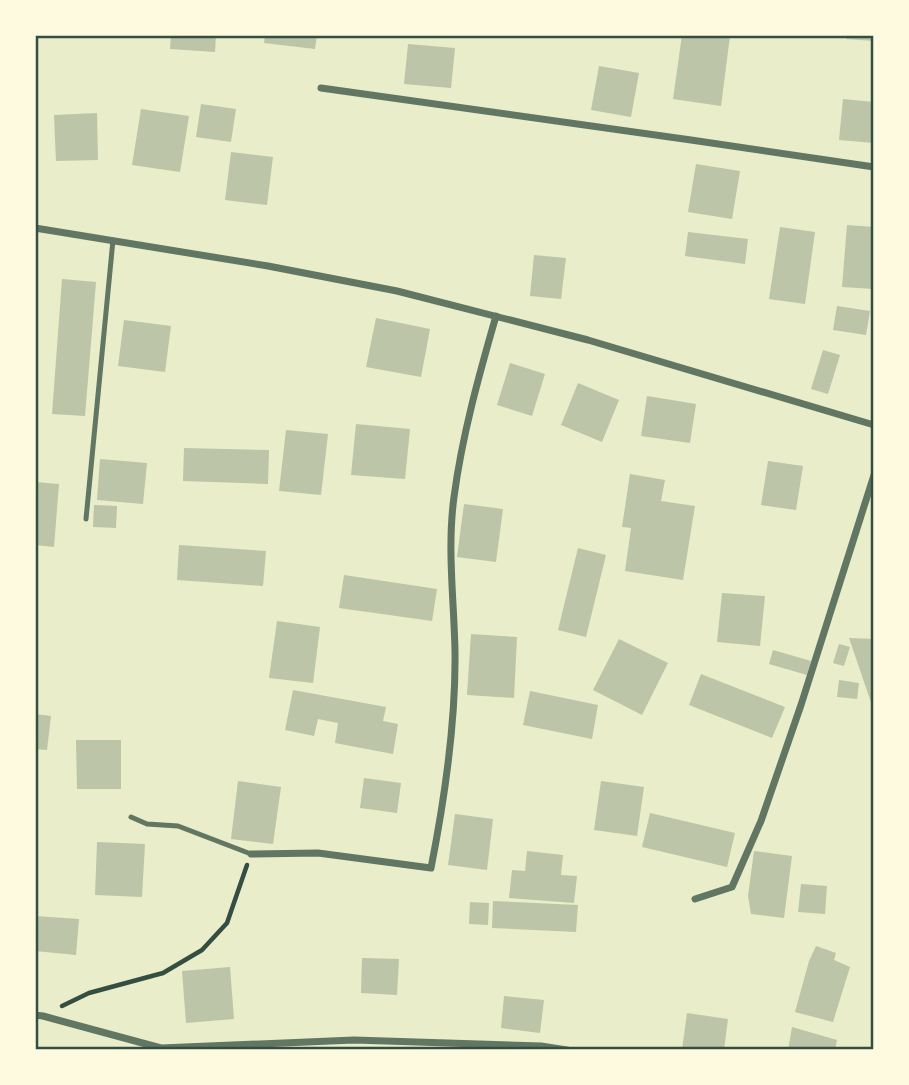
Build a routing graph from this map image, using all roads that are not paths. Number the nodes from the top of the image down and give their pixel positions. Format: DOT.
graph roads {
  1 [pos="321,88"];
  2 [pos="874,167"];
  3 [pos="35,228"];
  4 [pos="113,240"];
  5 [pos="496,316"];
  6 [pos="874,425"];
  7 [pos="874,475"];
  8 [pos="86,519"];
  9 [pos="131,817"];
  10 [pos="251,854"];
  11 [pos="695,899"];
  12 [pos="35,1009"];
  13 [pos="39,1015"];
  14 [pos="537,1048"];
  15 [pos="567,1050"];
  1 -- 2 [label="street"];
  3 -- 4 [label="street"];
  4 -- 5 [label="street"];
  4 -- 8 [label="lane"];
  5 -- 6 [label="street"];
  5 -- 10 [label="street"];
  7 -- 11 [label="street"];
  9 -- 10 [label="lane"];
  12 -- 13 [label="street"];
  13 -- 14 [label="street"];
  14 -- 15 [label="street"];
}
